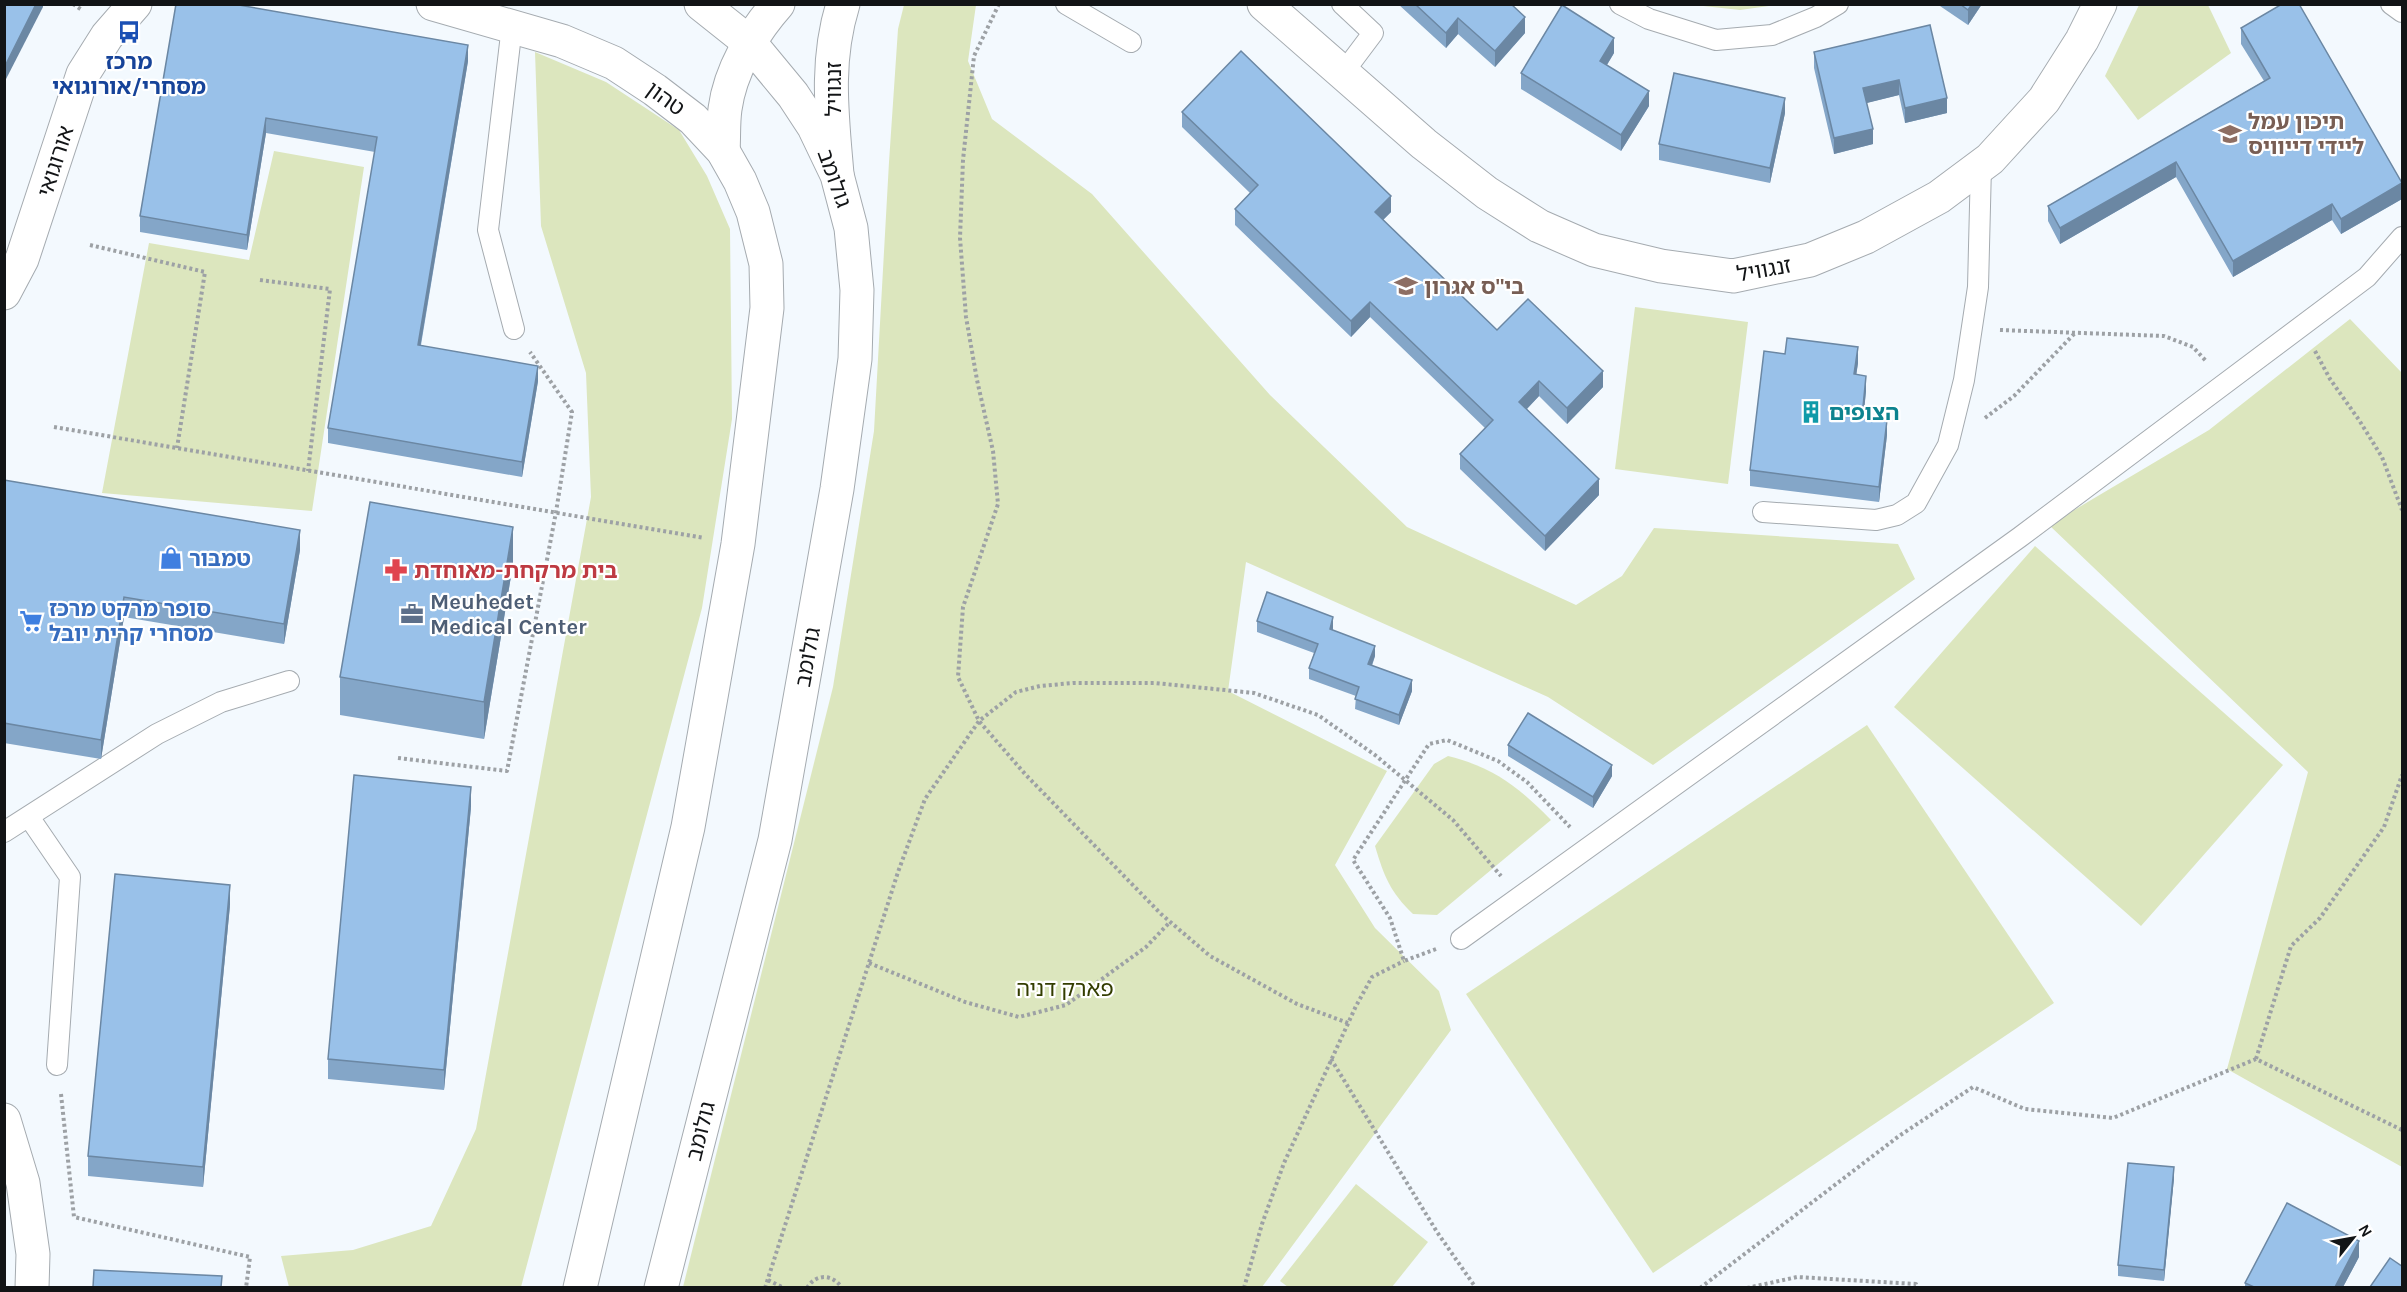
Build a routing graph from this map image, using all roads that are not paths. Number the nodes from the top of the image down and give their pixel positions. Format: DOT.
graph roads {
  1 [pos="433,4"];
  2 [pos="701,4"];
  3 [pos="778,4"];
  4 [pos="843,4"];
  5 [pos="1066,4"];
  6 [pos="1264,4"];
  7 [pos="1342,4"];
  8 [pos="1620,4"];
  9 [pos="1838,4"];
  10 [pos="2100,4"];
  11 [pos="2391,4"];
  12 [pos="135,6"];
  13 [pos="2403,12"];
  14 [pos="512,26"];
  15 [pos="1131,42"];
  16 [pos="750,44"];
  17 [pos="1344,73"];
  18 [pos="723,151"];
  19 [pos="1981,166"];
  20 [pos="837,175"];
  21 [pos="2403,237"];
  22 [pos="13,253"];
  23 [pos="4,293"];
  24 [pos="514,329"];
  25 [pos="1763,512"];
  26 [pos="289,681"];
  27 [pos="29,817"];
  28 [pos="4,832"];
  29 [pos="1461,939"];
  30 [pos="57,1065"];
  31 [pos="4,1120"];
  32 [pos="32,1287"];
  33 [pos="580,1287"];
  34 [pos="661,1287"];
  1 -- 14 [label="main road, טהון"];
  2 -- 16 [label="main road"];
  3 -- 16 [label="main road"];
  4 -- 20 [label="main road, זנגוויל"];
  5 -- 15 [label="lane"];
  6 -- 17 [label="main road, זנגוויל"];
  7 -- 17 [label="lane"];
  8 -- 9 [label="lane"];
  10 -- 19 [label="main road, זנגוויל"];
  11 -- 13 [label="lane"];
  12 -- 22 [label="main road, אורוגואי"];
  14 -- 18 [label="main road, טהון"];
  14 -- 24 [label="lane"];
  16 -- 18 [label="main road"];
  16 -- 20 [label="main road, גולומב"];
  17 -- 19 [label="main road, זנגוויל"];
  18 -- 33 [label="main road"];
  19 -- 25 [label="lane"];
  20 -- 34 [label="main road, גולומב"];
  21 -- 29 [label="lane"];
  22 -- 23 [label="main road, אורוגואי"];
  26 -- 27 [label="lane"];
  27 -- 28 [label="lane"];
  27 -- 30 [label="lane"];
  31 -- 32 [label="main road"];
}
